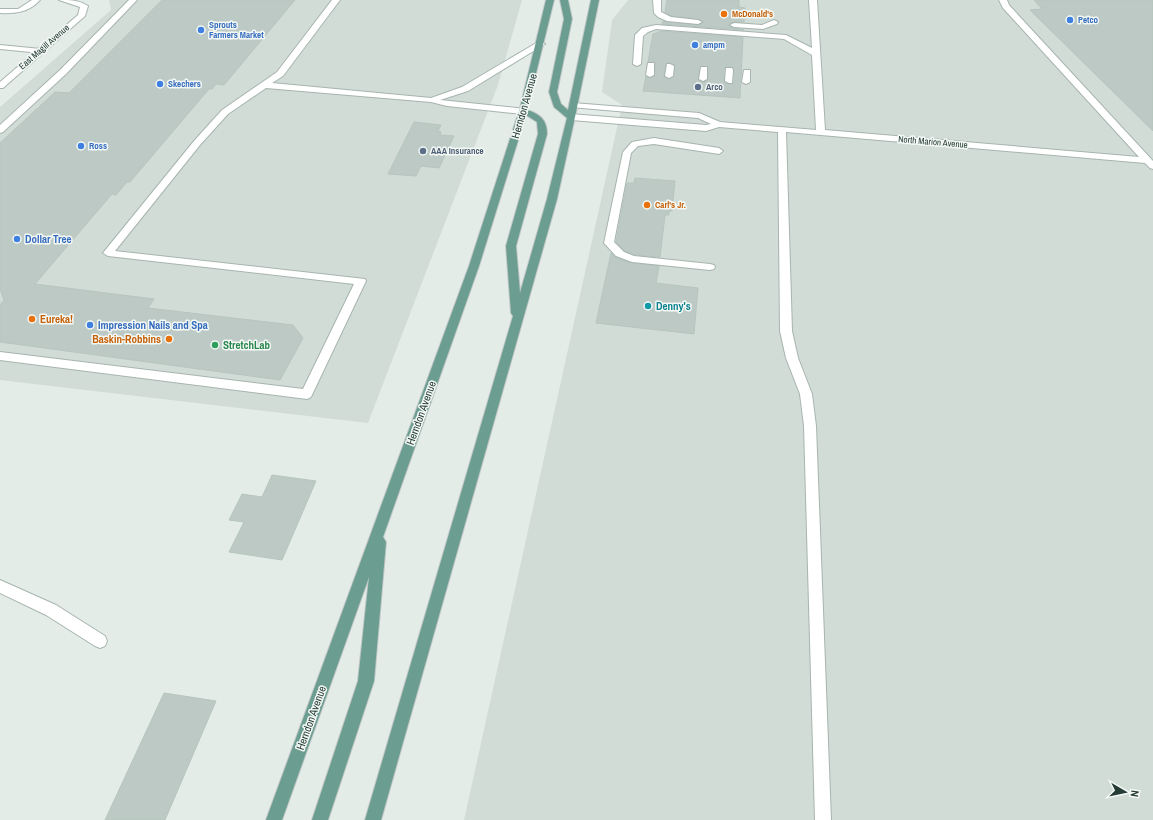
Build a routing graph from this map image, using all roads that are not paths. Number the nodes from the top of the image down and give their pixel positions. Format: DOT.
graph roads {
  1 [pos="36,0"];
  2 [pos="63,0"];
  3 [pos="133,0"];
  4 [pos="336,0"];
  5 [pos="550,0"];
  6 [pos="564,0"];
  7 [pos="595,0"];
  8 [pos="658,0"];
  9 [pos="813,0"];
  10 [pos="1003,0"];
  11 [pos="0,11"];
  12 [pos="774,22"];
  13 [pos="709,23"];
  14 [pos="724,24"];
  15 [pos="541,44"];
  16 [pos="0,47"];
  17 [pos="41,51"];
  18 [pos="817,54"];
  19 [pos="636,64"];
  20 [pos="651,65"];
  21 [pos="670,66"];
  22 [pos="704,69"];
  23 [pos="729,70"];
  24 [pos="747,72"];
  25 [pos="650,75"];
  26 [pos="669,76"];
  27 [pos="703,79"];
  28 [pos="729,81"];
  29 [pos="746,82"];
  30 [pos="264,85"];
  31 [pos="0,86"];
  32 [pos="431,100"];
  33 [pos="574,105"];
  34 [pos="523,111"];
  35 [pos="571,117"];
  36 [pos="719,124"];
  37 [pos="0,130"];
  38 [pos="782,130"];
  39 [pos="821,133"];
  40 [pos="719,151"];
  41 [pos="1150,163"];
  42 [pos="710,267"];
  43 [pos="517,322"];
  44 [pos="0,356"];
  45 [pos="380,525"];
  46 [pos="0,586"];
  47 [pos="100,641"];
  48 [pos="274,820"];
  49 [pos="320,820"];
  50 [pos="373,820"];
  51 [pos="823,820"];
  1 -- 11 [label="street"];
  2 -- 17 [label="street, East Magill Avenue"];
  3 -- 37 [label="street"];
  4 -- 30 [label="street"];
  5 -- 15 [label="main road, Herndon Avenue"];
  6 -- 35 [label="main road"];
  7 -- 33 [label="main road"];
  8 -- 13 [label="street"];
  9 -- 18 [label="street"];
  10 -- 41 [label="street"];
  12 -- 14 [label="street"];
  15 -- 32 [label="street"];
  15 -- 34 [label="main road, Herndon Avenue"];
  16 -- 17 [label="street"];
  17 -- 31 [label="street, East Magill Avenue"];
  18 -- 19 [label="street"];
  18 -- 39 [label="street"];
  20 -- 25 [label="street"];
  21 -- 26 [label="street"];
  22 -- 27 [label="street"];
  23 -- 28 [label="street"];
  24 -- 29 [label="street"];
  30 -- 32 [label="street"];
  30 -- 44 [label="street"];
  32 -- 34 [label="street"];
  33 -- 35 [label="main road"];
  33 -- 36 [label="street, North Marion Avenue"];
  34 -- 43 [label="main road"];
  34 -- 45 [label="main road, Herndon Avenue"];
  35 -- 36 [label="street, North Marion Avenue"];
  35 -- 43 [label="main road"];
  36 -- 38 [label="street, North Marion Avenue"];
  38 -- 39 [label="street, North Marion Avenue"];
  38 -- 51 [label="street"];
  39 -- 41 [label="street, North Marion Avenue"];
  40 -- 42 [label="street"];
  43 -- 50 [label="main road"];
  45 -- 48 [label="main road, Herndon Avenue"];
  45 -- 49 [label="main road"];
  46 -- 47 [label="street"];
}
